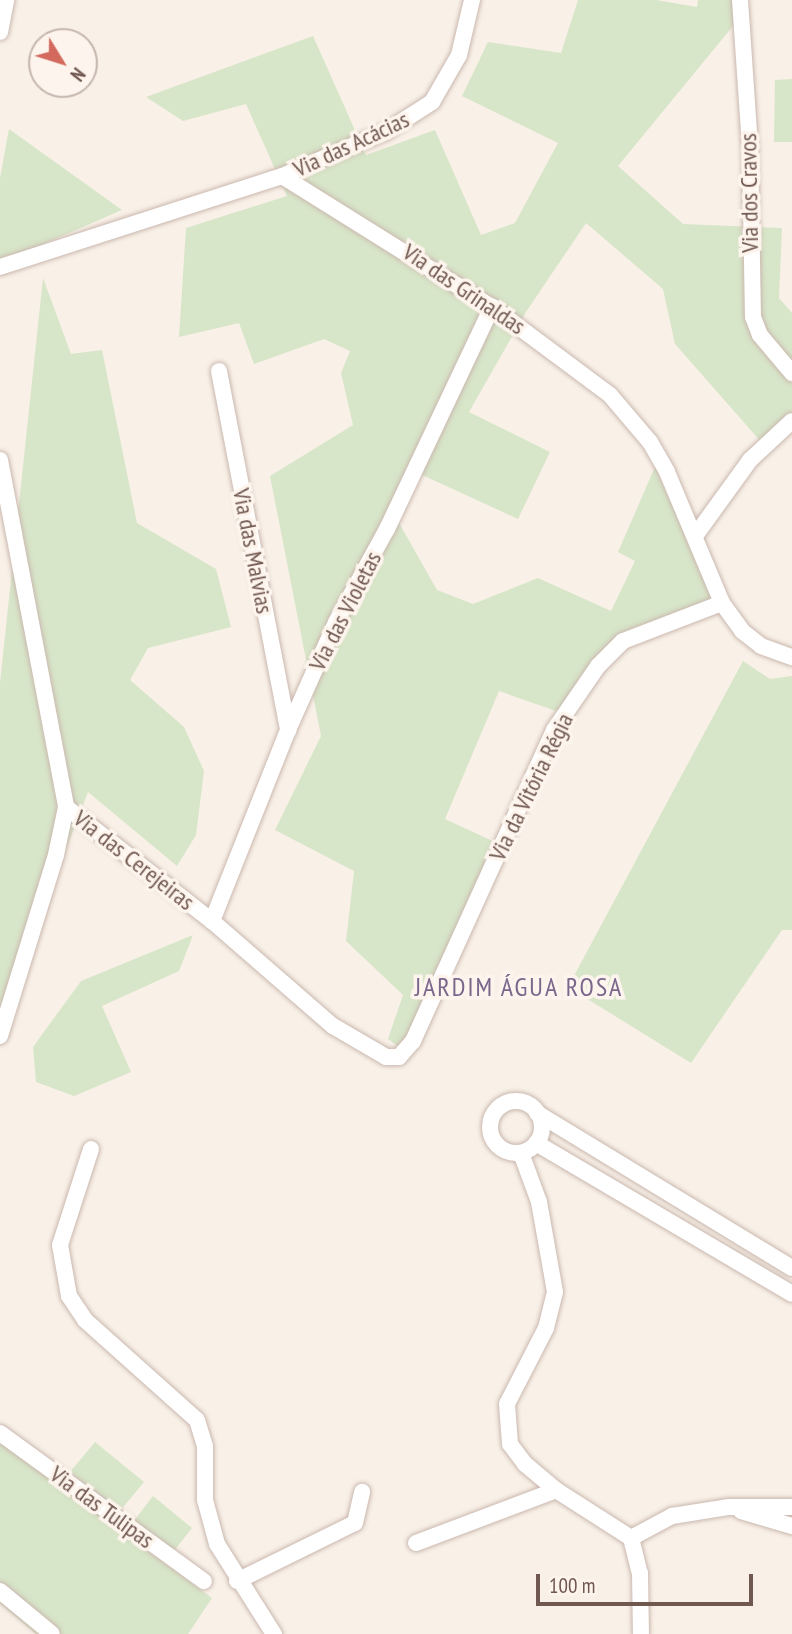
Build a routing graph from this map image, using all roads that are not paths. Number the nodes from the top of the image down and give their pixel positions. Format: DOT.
graph roads {
  1 [pos="6,0"];
  2 [pos="472,0"];
  3 [pos="740,0"];
  4 [pos="0,32"];
  5 [pos="282,176"];
  6 [pos="0,267"];
  7 [pos="492,307"];
  8 [pos="219,371"];
  9 [pos="792,373"];
  10 [pos="792,421"];
  11 [pos="0,460"];
  12 [pos="695,536"];
  13 [pos="722,603"];
  14 [pos="792,657"];
  15 [pos="288,730"];
  16 [pos="66,807"];
  17 [pos="212,921"];
  18 [pos="0,1036"];
  19 [pos="413,1041"];
  20 [pos="537,1113"];
  21 [pos="536,1143"];
  22 [pos="91,1149"];
  23 [pos="521,1153"];
  24 [pos="792,1268"];
  25 [pos="792,1294"];
  26 [pos="0,1433"];
  27 [pos="556,1490"];
  28 [pos="362,1492"];
  29 [pos="729,1507"];
  30 [pos="792,1507"];
  31 [pos="792,1526"];
  32 [pos="631,1538"];
  33 [pos="416,1543"];
  34 [pos="204,1581"];
  35 [pos="237,1581"];
  36 [pos="0,1591"];
  37 [pos="52,1634"];
  38 [pos="274,1634"];
  39 [pos="641,1634"];
  1 -- 4 [label="street"];
  2 -- 5 [label="street, Via das Acácias"];
  3 -- 9 [label="street, Via dos Cravos"];
  5 -- 6 [label="street"];
  5 -- 7 [label="street, Via das Grinaldas"];
  7 -- 12 [label="street, Via das Grinaldas"];
  7 -- 15 [label="street, Via das Violetas"];
  8 -- 15 [label="street, Via das Malvias"];
  10 -- 12 [label="street"];
  11 -- 16 [label="street, Via das Cerejeiras"];
  12 -- 13 [label="street, Via das Grinaldas"];
  13 -- 14 [label="street, Via das Grinaldas"];
  13 -- 19 [label="street, Via da Vitória Régia"];
  15 -- 17 [label="street, Via das Violetas"];
  16 -- 17 [label="street, Via das Cerejeiras"];
  16 -- 18 [label="street"];
  17 -- 19 [label="street, Via das Cerejeiras"];
  20 -- 21 [label="street"];
  20 -- 23 [label="street"];
  20 -- 24 [label="street"];
  21 -- 23 [label="street"];
  21 -- 25 [label="street"];
  22 -- 35 [label="street"];
  23 -- 27 [label="street"];
  26 -- 34 [label="street, Via das Tulipas"];
  27 -- 32 [label="street"];
  27 -- 33 [label="street"];
  28 -- 35 [label="street"];
  29 -- 30 [label="street"];
  29 -- 31 [label="street"];
  29 -- 32 [label="street"];
  32 -- 39 [label="street"];
  35 -- 38 [label="street"];
  36 -- 37 [label="street"];
}
